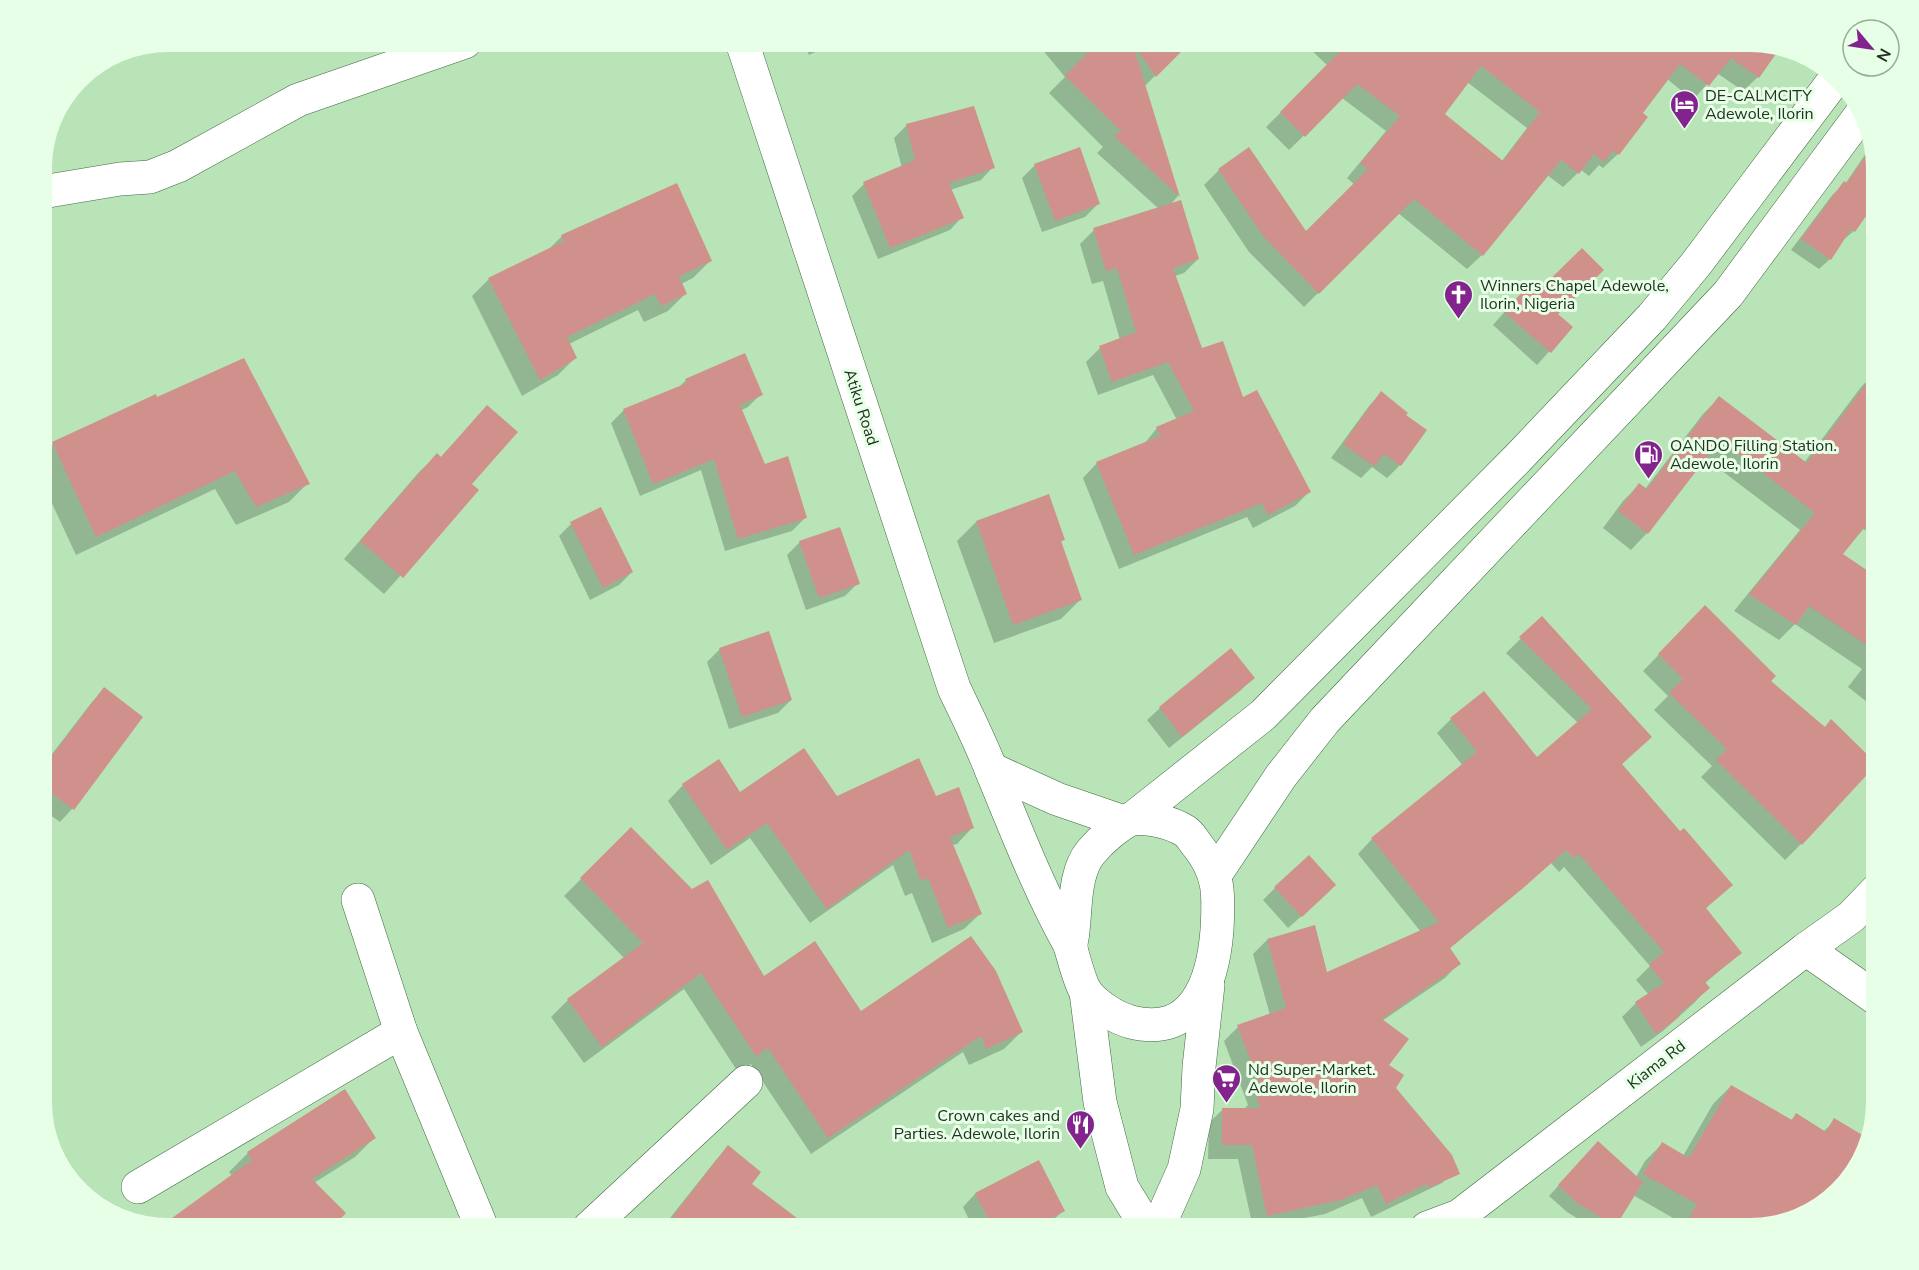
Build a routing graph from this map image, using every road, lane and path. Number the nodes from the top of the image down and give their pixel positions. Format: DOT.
graph roads {
  1 [pos="434,53"];
  2 [pos="745,53"];
  3 [pos="1831,85"];
  4 [pos="1856,121"];
  5 [pos="53,190"];
  6 [pos="991,769"];
  7 [pos="1128,820"];
  8 [pos="1215,875"];
  9 [pos="358,900"];
  10 [pos="1866,901"];
  11 [pos="1071,947"];
  12 [pos="1806,949"];
  13 [pos="1208,981"];
  14 [pos="1866,991"];
  15 [pos="1086,992"];
  16 [pos="401,1032"];
  17 [pos="746,1082"];
  18 [pos="138,1187"];
  19 [pos="478,1218"];
  20 [pos="600,1218"];
  21 [pos="1141,1218"];
  22 [pos="1162,1218"];
  23 [pos="1454,1218"];
  1 -- 5 [label="street"];
  2 -- 6 [label="street, Atiku Road"];
  3 -- 7 [label="street"];
  4 -- 8 [label="street"];
  6 -- 7 [label="street"];
  6 -- 11 [label="street, Atiku Road"];
  7 -- 8 [label="street"];
  7 -- 11 [label="street"];
  8 -- 13 [label="street"];
  9 -- 16 [label="street"];
  10 -- 12 [label="street, Kiama Rd"];
  11 -- 15 [label="street"];
  12 -- 14 [label="street"];
  12 -- 23 [label="street, Kiama Rd"];
  13 -- 15 [label="street"];
  13 -- 22 [label="street"];
  15 -- 21 [label="street"];
  16 -- 18 [label="street"];
  16 -- 19 [label="street"];
  17 -- 20 [label="street"];
}
